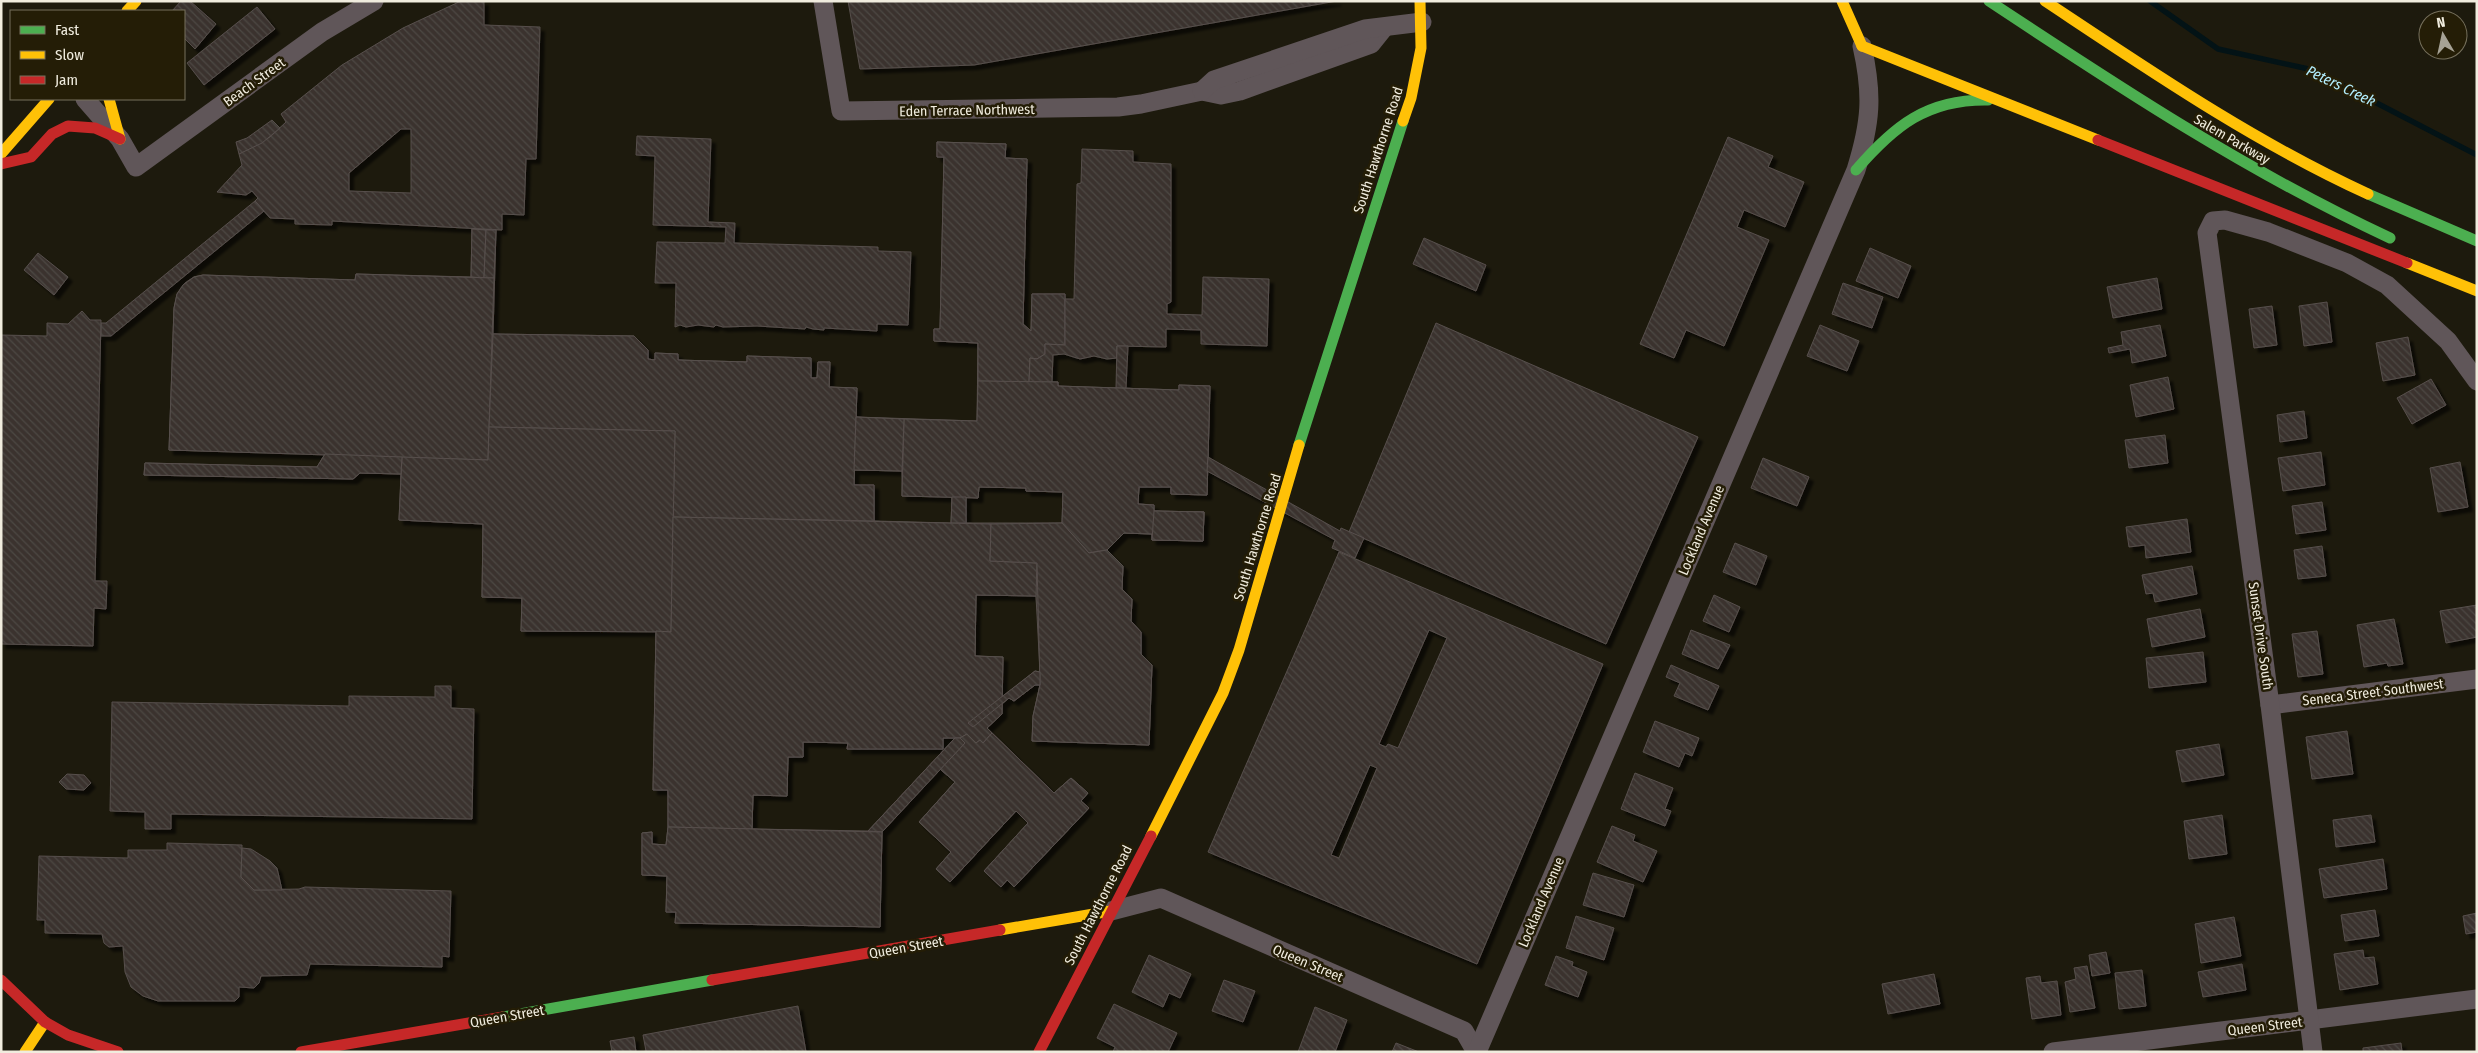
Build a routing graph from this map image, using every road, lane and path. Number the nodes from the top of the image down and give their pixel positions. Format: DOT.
graph roads {
  1 [pos="374,1"];
  2 [pos="823,1"];
  3 [pos="1420,1"];
  4 [pos="1842,1"];
  5 [pos="1989,1"];
  6 [pos="2046,1"];
  7 [pos="2082,12"];
  8 [pos="1422,22"];
  9 [pos="2096,35"];
  10 [pos="1862,46"];
  11 [pos="48,100"];
  12 [pos="86,100"];
  13 [pos="110,100"];
  14 [pos="2000,101"];
  15 [pos="120,139"];
  16 [pos="1,154"];
  17 [pos="1,164"];
  18 [pos="1856,170"];
  19 [pos="2477,240"];
  20 [pos="2402,243"];
  21 [pos="2477,291"];
  22 [pos="2477,381"];
  23 [pos="2477,679"];
  24 [pos="2270,705"];
  25 [pos="1111,910"];
  26 [pos="1,980"];
  27 [pos="2477,999"];
  28 [pos="2309,1021"];
  29 [pos="45,1022"];
  30 [pos="25,1052"];
  31 [pos="118,1052"];
  32 [pos="301,1052"];
  33 [pos="1039,1052"];
  34 [pos="1476,1052"];
  35 [pos="2052,1052"];
  36 [pos="2313,1052"];
  1 -- 15 [label="street, Beach Street"];
  2 -- 8 [label="street, Eden Terrace Northwest"];
  3 -- 8 [label="main road, South Hawthorne Road"];
  4 -- 10 [label="main road, Lockland Avenue"];
  5 -- 20 [label="main road, Salem Parkway"];
  6 -- 9 [label="main road, Salem Parkway"];
  7 -- 9 [label="main road"];
  8 -- 25 [label="main road, South Hawthorne Road"];
  9 -- 19 [label="main road, Salem Parkway"];
  10 -- 14 [label="main road"];
  10 -- 18 [label="street, Lockland Avenue"];
  11 -- 16 [label="main road"];
  12 -- 15 [label="street"];
  13 -- 15 [label="main road"];
  14 -- 18 [label="main road"];
  14 -- 21 [label="main road"];
  15 -- 17 [label="main road"];
  18 -- 34 [label="street, Lockland Avenue"];
  22 -- 24 [label="street, Sunset Drive South"];
  23 -- 24 [label="street, Seneca Street Southwest"];
  24 -- 28 [label="street, Sunset Drive South"];
  25 -- 32 [label="main road, Queen Street"];
  25 -- 33 [label="main road, South Hawthorne Road"];
  25 -- 34 [label="street, Queen Street"];
  26 -- 29 [label="main road"];
  27 -- 28 [label="street, Queen Street"];
  28 -- 35 [label="street, Queen Street"];
  28 -- 36 [label="street, Sunset Drive South"];
  29 -- 30 [label="main road"];
  29 -- 31 [label="main road"];
}
